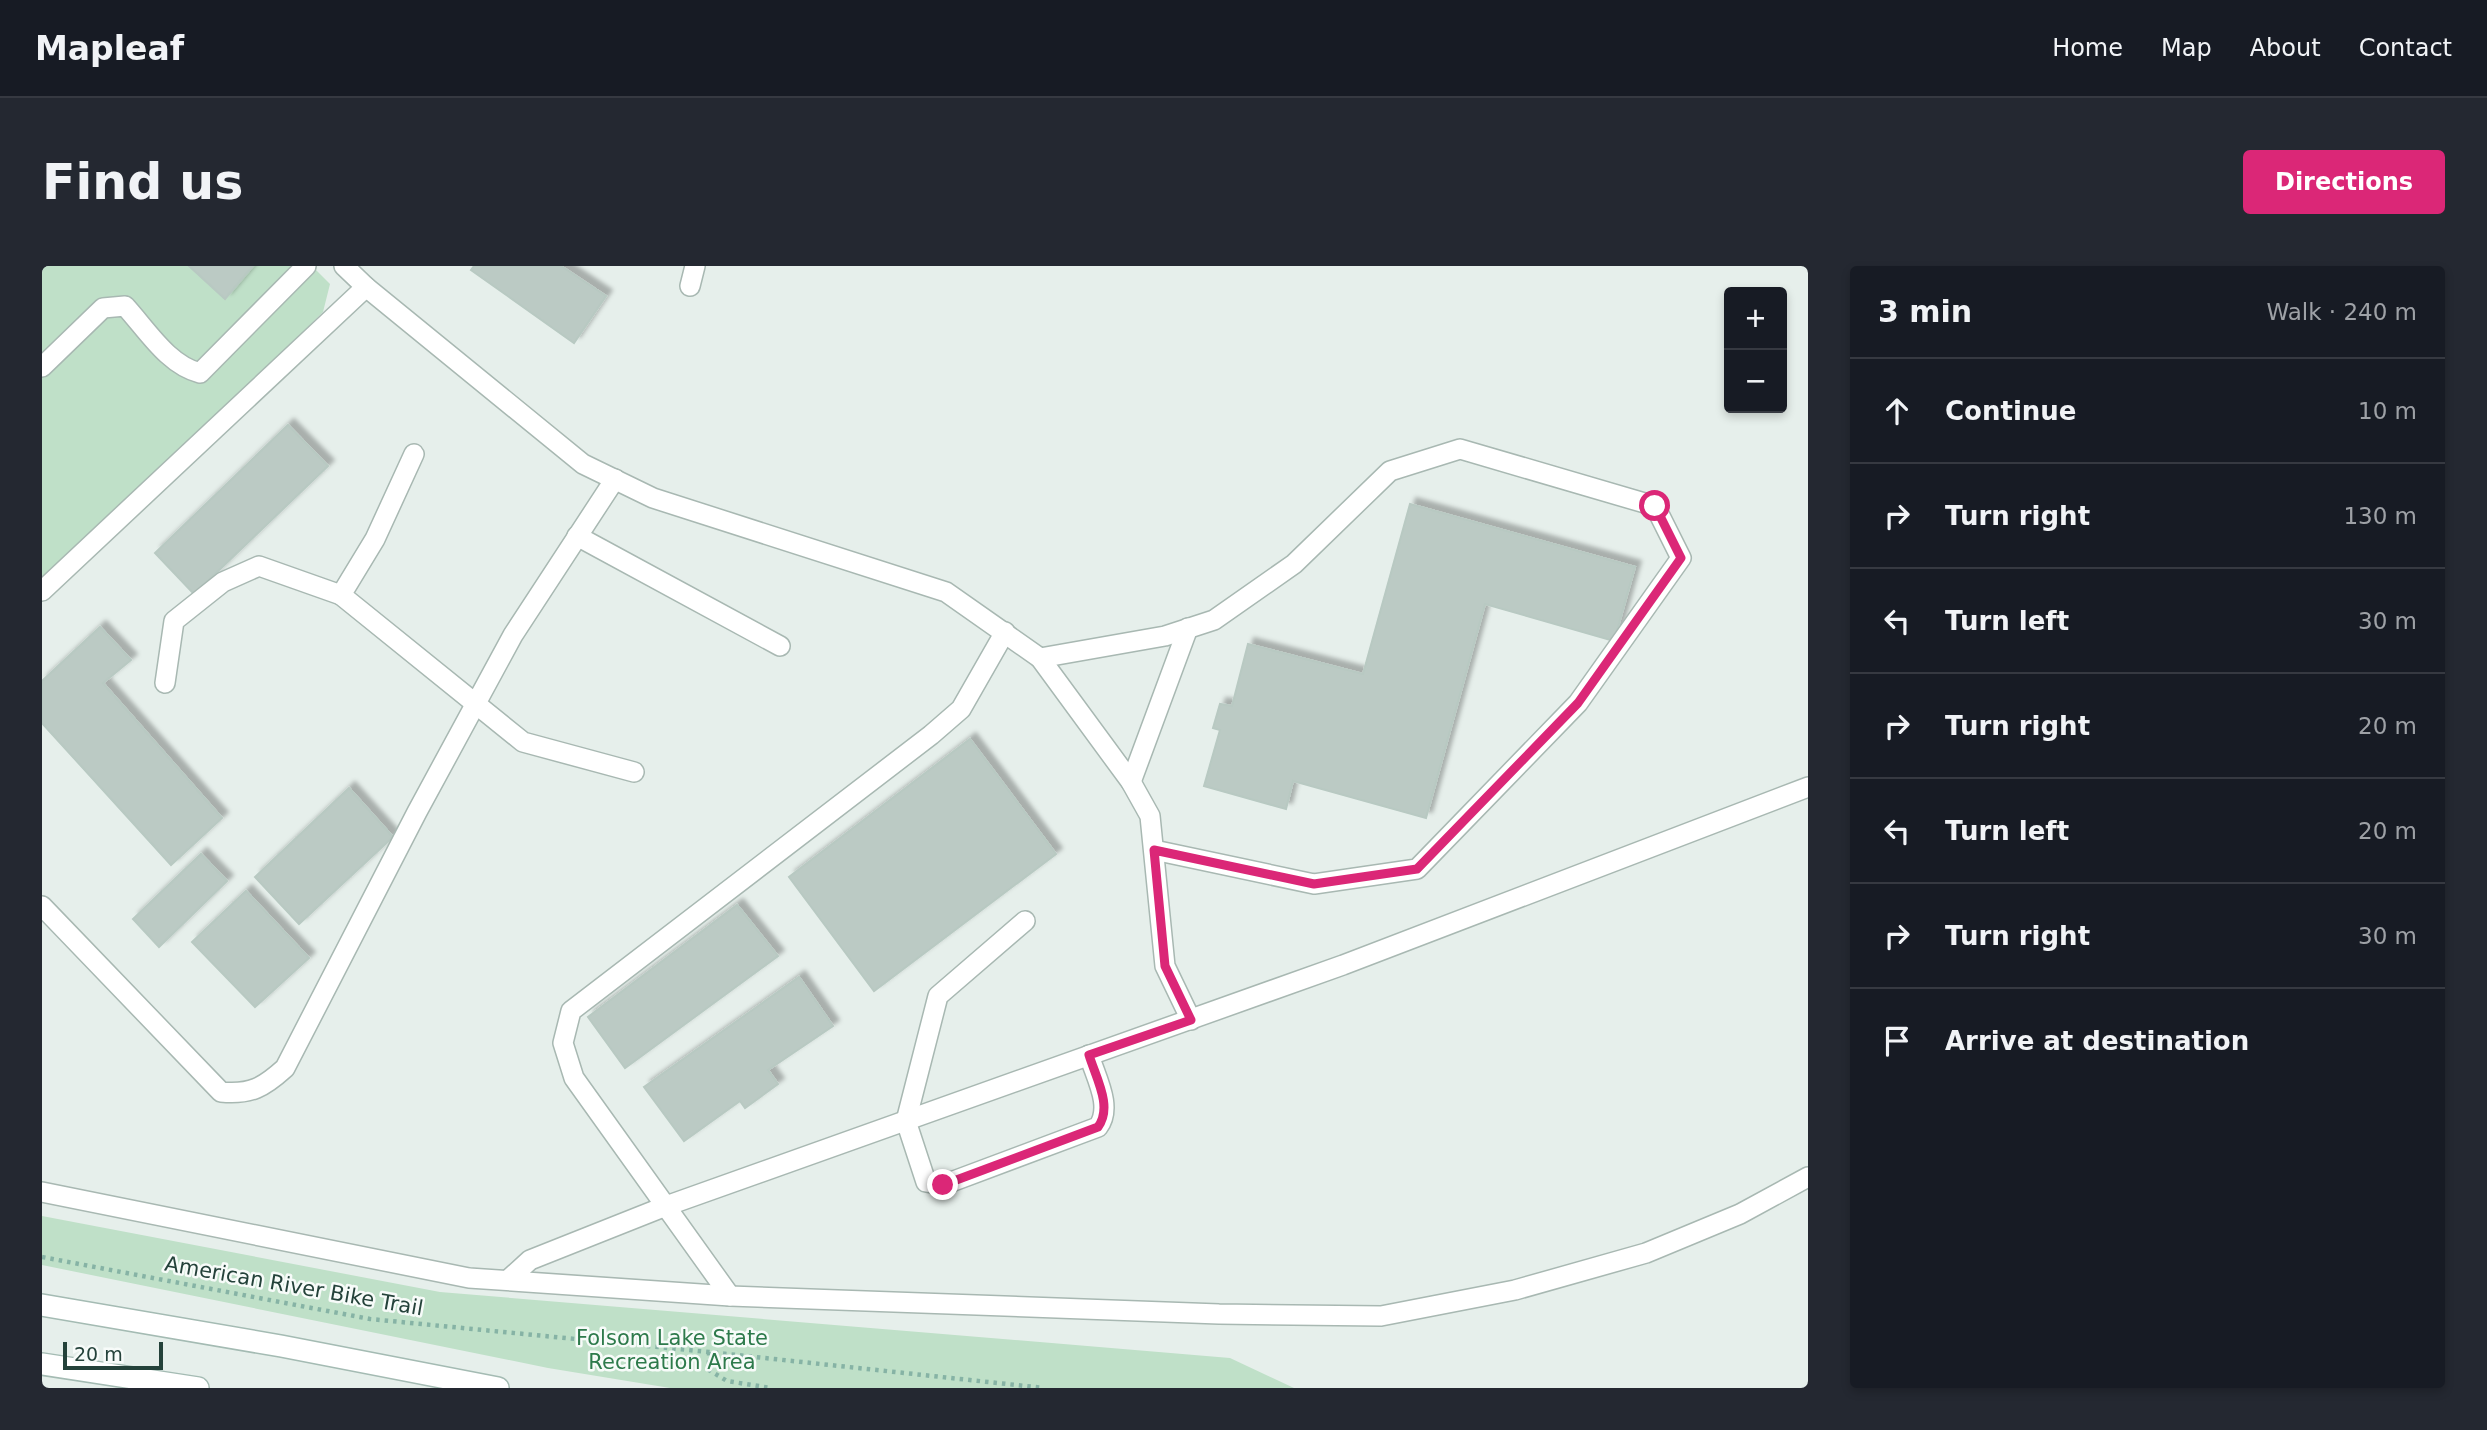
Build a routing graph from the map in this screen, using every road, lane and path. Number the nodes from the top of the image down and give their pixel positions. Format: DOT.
graph roads {
  1 [pos="306,266"];
  2 [pos="344,266"];
  3 [pos="695,266"];
  4 [pos="690,286"];
  5 [pos="366,288"];
  6 [pos="42,367"];
  7 [pos="414,453"];
  8 [pos="615,479"];
  9 [pos="577,536"];
  10 [pos="42,591"];
  11 [pos="341,595"];
  12 [pos="1188,628"];
  13 [pos="1005,632"];
  14 [pos="780,646"];
  15 [pos="1040,658"];
  16 [pos="165,682"];
  17 [pos="475,705"];
  18 [pos="634,772"];
  19 [pos="1131,782"];
  20 [pos="1808,787"];
  21 [pos="1154,850"];
  22 [pos="42,906"];
  23 [pos="1025,921"];
  24 [pos="1191,1020"];
  25 [pos="1089,1055"];
  26 [pos="906,1121"];
  27 [pos="1808,1177"];
  28 [pos="42,1192"];
  29 [pos="666,1206"];
  30 [pos="42,1257"];
  31 [pos="508,1280"];
  32 [pos="730,1296"];
  33 [pos="42,1306"];
  34 [pos="709,1352"];
  35 [pos="42,1364"];
  36 [pos="198,1388"];
  37 [pos="498,1388"];
  38 [pos="771,1388"];
  39 [pos="1044,1388"];
  1 -- 6 [label="lane"];
  2 -- 5 [label="lane"];
  3 -- 4 [label="lane"];
  5 -- 8 [label="lane"];
  5 -- 10 [label="lane"];
  7 -- 11 [label="lane"];
  8 -- 9 [label="lane"];
  8 -- 13 [label="lane"];
  9 -- 14 [label="lane"];
  9 -- 17 [label="lane"];
  11 -- 16 [label="lane"];
  11 -- 17 [label="lane"];
  12 -- 15 [label="lane"];
  12 -- 19 [label="lane"];
  12 -- 21 [label="lane"];
  13 -- 15 [label="lane"];
  13 -- 29 [label="lane"];
  15 -- 19 [label="lane"];
  17 -- 18 [label="lane"];
  17 -- 22 [label="lane"];
  19 -- 21 [label="lane"];
  20 -- 24 [label="lane"];
  21 -- 24 [label="lane"];
  23 -- 26 [label="lane"];
  24 -- 25 [label="lane"];
  25 -- 26 [label="lane"];
  25 -- 26 [label="lane"];
  26 -- 29 [label="lane"];
  27 -- 32 [label="lane"];
  28 -- 31 [label="lane"];
  29 -- 31 [label="lane"];
  29 -- 32 [label="lane"];
  30 -- 34 [label="path, American River Bike Trail"];
  31 -- 32 [label="lane"];
  33 -- 37 [label="main road"];
  34 -- 38 [label="path"];
  34 -- 39 [label="path, American River Bike Trail"];
  35 -- 36 [label="main road"];
}
